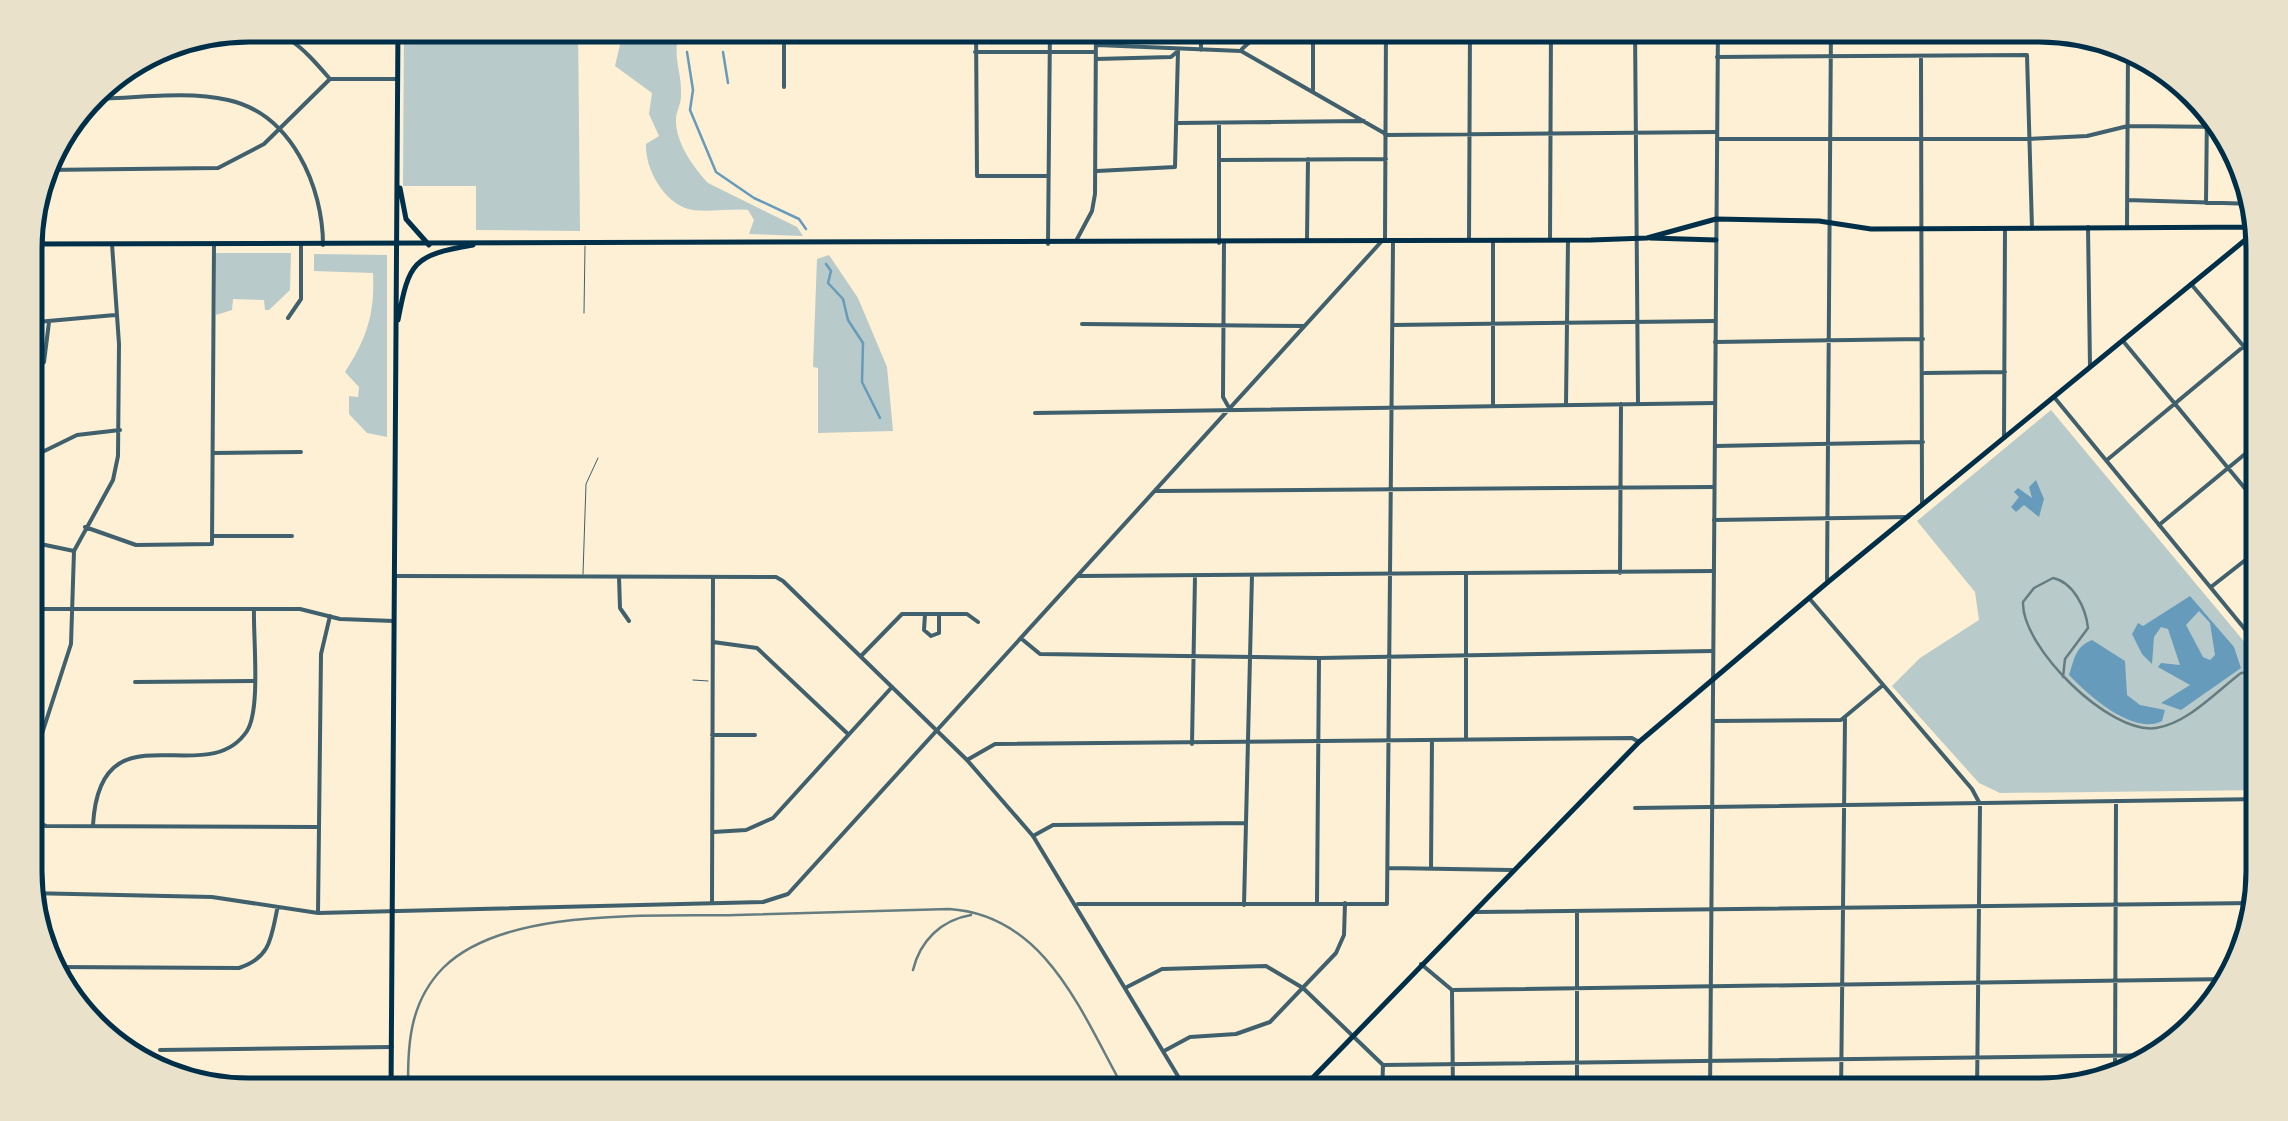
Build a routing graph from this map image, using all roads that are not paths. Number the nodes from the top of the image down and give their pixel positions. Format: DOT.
graph roads {
  1 [pos="1201,42"];
  2 [pos="1248,42"];
  3 [pos="1313,42"];
  4 [pos="1386,42"];
  5 [pos="1470,42"];
  6 [pos="1551,42"];
  7 [pos="1635,42"];
  8 [pos="1717,42"];
  9 [pos="1831,42"];
  10 [pos="296,43"];
  11 [pos="398,43"];
  12 [pos="784,43"];
  13 [pos="976,43"];
  14 [pos="1049,43"];
  15 [pos="1095,43"];
  16 [pos="1178,50"];
  17 [pos="1240,50"];
  18 [pos="1201,51"];
  19 [pos="976,52"];
  20 [pos="1049,52"];
  21 [pos="1095,52"];
  22 [pos="1717,58"];
  23 [pos="1831,58"];
  24 [pos="1921,59"];
  25 [pos="2128,63"];
  26 [pos="398,78"];
  27 [pos="330,79"];
  28 [pos="784,87"];
  29 [pos="1313,92"];
  30 [pos="107,99"];
  31 [pos="1364,121"];
  32 [pos="1219,123"];
  33 [pos="1178,124"];
  34 [pos="2128,126"];
  35 [pos="2205,127"];
  36 [pos="2207,130"];
  37 [pos="278,131"];
  38 [pos="1634,132"];
  39 [pos="1551,133"];
  40 [pos="1385,134"];
  41 [pos="1470,134"];
  42 [pos="1717,135"];
  43 [pos="2028,138"];
  44 [pos="1830,139"];
  45 [pos="1921,139"];
  46 [pos="1308,159"];
  47 [pos="1386,159"];
  48 [pos="1219,160"];
  49 [pos="397,165"];
  50 [pos="58,170"];
  51 [pos="1096,171"];
  52 [pos="1048,176"];
  53 [pos="2126,200"];
  54 [pos="2206,203"];
  55 [pos="2241,204"];
  56 [pos="1716,219"];
  57 [pos="1829,223"];
  58 [pos="2088,227"];
  59 [pos="2126,227"];
  60 [pos="2228,227"];
  61 [pos="2244,227"];
  62 [pos="1924,228"];
  63 [pos="2005,228"];
  64 [pos="2032,228"];
  65 [pos="1647,238"];
  66 [pos="1635,239"];
  67 [pos="2245,239"];
  68 [pos="1493,240"];
  69 [pos="1550,240"];
  70 [pos="1568,240"];
  71 [pos="1716,240"];
  72 [pos="1387,241"];
  73 [pos="1469,241"];
  74 [pos="1222,242"];
  75 [pos="1307,242"];
  76 [pos="43,244"];
  77 [pos="112,244"];
  78 [pos="474,244"];
  79 [pos="1048,244"];
  80 [pos="1074,244"];
  81 [pos="214,245"];
  82 [pos="301,245"];
  83 [pos="323,245"];
  84 [pos="396,245"];
  85 [pos="429,245"];
  86 [pos="585,245"];
  87 [pos="2237,245"];
  88 [pos="2191,284"];
  89 [pos="584,313"];
  90 [pos="115,315"];
  91 [pos="288,318"];
  92 [pos="1715,321"];
  93 [pos="43,322"];
  94 [pos="49,322"];
  95 [pos="1492,322"];
  96 [pos="1566,322"];
  97 [pos="1639,322"];
  98 [pos="1082,324"];
  99 [pos="1392,324"];
  100 [pos="1223,326"];
  101 [pos="1304,326"];
  102 [pos="396,333"];
  103 [pos="1923,338"];
  104 [pos="1828,340"];
  105 [pos="2123,341"];
  106 [pos="1716,342"];
  107 [pos="2244,346"];
  108 [pos="2246,348"];
  109 [pos="43,363"];
  110 [pos="2090,367"];
  111 [pos="2005,372"];
  112 [pos="1923,373"];
  113 [pos="2054,397"];
  114 [pos="1715,403"];
  115 [pos="2174,403"];
  116 [pos="1621,404"];
  117 [pos="1638,404"];
  118 [pos="1566,405"];
  119 [pos="1493,406"];
  120 [pos="1231,408"];
  121 [pos="1392,408"];
  122 [pos="1035,412"];
  123 [pos="120,430"];
  124 [pos="2004,438"];
  125 [pos="1923,442"];
  126 [pos="1827,444"];
  127 [pos="1715,446"];
  128 [pos="43,452"];
  129 [pos="301,452"];
  130 [pos="213,453"];
  131 [pos="2246,453"];
  132 [pos="598,458"];
  133 [pos="2106,460"];
  134 [pos="2228,468"];
  135 [pos="1714,487"];
  136 [pos="1156,490"];
  137 [pos="1392,490"];
  138 [pos="1620,490"];
  139 [pos="2246,490"];
  140 [pos="1922,505"];
  141 [pos="1908,517"];
  142 [pos="1826,518"];
  143 [pos="1714,520"];
  144 [pos="2159,524"];
  145 [pos="84,526"];
  146 [pos="213,536"];
  147 [pos="292,536"];
  148 [pos="43,544"];
  149 [pos="74,551"];
  150 [pos="2246,559"];
  151 [pos="1714,571"];
  152 [pos="1620,573"];
  153 [pos="1466,574"];
  154 [pos="1252,575"];
  155 [pos="1392,575"];
  156 [pos="394,576"];
  157 [pos="1078,576"];
  158 [pos="1195,576"];
  159 [pos="620,577"];
  160 [pos="712,577"];
  161 [pos="583,578"];
  162 [pos="1828,582"];
  163 [pos="2211,588"];
  164 [pos="1809,598"];
  165 [pos="72,608"];
  166 [pos="42,609"];
  167 [pos="254,609"];
  168 [pos="924,614"];
  169 [pos="940,614"];
  170 [pos="330,616"];
  171 [pos="394,620"];
  172 [pos="629,621"];
  173 [pos="978,622"];
  174 [pos="2246,631"];
  175 [pos="1022,640"];
  176 [pos="713,642"];
  177 [pos="1714,651"];
  178 [pos="1466,654"];
  179 [pos="861,656"];
  180 [pos="1193,656"];
  181 [pos="1392,656"];
  182 [pos="1248,658"];
  183 [pos="1319,658"];
  184 [pos="1713,679"];
  185 [pos="692,680"];
  186 [pos="253,681"];
  187 [pos="712,681"];
  188 [pos="135,682"];
  189 [pos="1883,686"];
  190 [pos="892,688"];
  191 [pos="1845,719"];
  192 [pos="1713,722"];
  193 [pos="938,732"];
  194 [pos="712,735"];
  195 [pos="755,735"];
  196 [pos="849,735"];
  197 [pos="42,737"];
  198 [pos="1466,739"];
  199 [pos="1318,740"];
  200 [pos="1391,740"];
  201 [pos="1432,740"];
  202 [pos="1640,742"];
  203 [pos="1192,744"];
  204 [pos="1246,744"];
  205 [pos="967,760"];
  206 [pos="2246,800"];
  207 [pos="2116,801"];
  208 [pos="1983,804"];
  209 [pos="1845,806"];
  210 [pos="1635,808"];
  211 [pos="1712,808"];
  212 [pos="1245,823"];
  213 [pos="93,824"];
  214 [pos="42,825"];
  215 [pos="318,826"];
  216 [pos="712,832"];
  217 [pos="1033,836"];
  218 [pos="1389,868"];
  219 [pos="1431,868"];
  220 [pos="1512,870"];
  221 [pos="44,893"];
  222 [pos="712,902"];
  223 [pos="1317,903"];
  224 [pos="1345,903"];
  225 [pos="2243,903"];
  226 [pos="1078,904"];
  227 [pos="1244,905"];
  228 [pos="2115,905"];
  229 [pos="1843,908"];
  230 [pos="1979,908"];
  231 [pos="278,910"];
  232 [pos="1712,910"];
  233 [pos="1577,911"];
  234 [pos="394,912"];
  235 [pos="1470,912"];
  236 [pos="318,913"];
  237 [pos="1421,964"];
  238 [pos="66,967"];
  239 [pos="2215,979"];
  240 [pos="2115,981"];
  241 [pos="1978,983"];
  242 [pos="1842,985"];
  243 [pos="1710,986"];
  244 [pos="1127,987"];
  245 [pos="1303,988"];
  246 [pos="1576,988"];
  247 [pos="1452,990"];
  248 [pos="1352,1035"];
  249 [pos="392,1046"];
  250 [pos="160,1050"];
  251 [pos="1164,1050"];
  252 [pos="2115,1056"];
  253 [pos="2132,1056"];
  254 [pos="1977,1058"];
  255 [pos="1842,1059"];
  256 [pos="1576,1062"];
  257 [pos="1710,1063"];
  258 [pos="1453,1064"];
  259 [pos="2115,1064"];
  260 [pos="1383,1065"];
  261 [pos="392,1078"];
  262 [pos="1180,1078"];
  263 [pos="1312,1078"];
  264 [pos="1383,1078"];
  265 [pos="1453,1078"];
  266 [pos="1576,1078"];
  267 [pos="1710,1078"];
  268 [pos="1841,1078"];
  269 [pos="1976,1078"];
  1 -- 18 [label="street"];
  2 -- 17 [label="street"];
  3 -- 29 [label="street"];
  4 -- 40 [label="street"];
  5 -- 41 [label="street"];
  6 -- 39 [label="street"];
  7 -- 38 [label="street"];
  8 -- 22 [label="street"];
  9 -- 23 [label="street"];
  10 -- 27 [label="street"];
  11 -- 26 [label="main road"];
  12 -- 28 [label="street"];
  13 -- 19 [label="street"];
  14 -- 20 [label="street"];
  15 -- 21 [label="street"];
  16 -- 18 [label="street"];
  16 -- 21 [label="street"];
  16 -- 21 [label="street"];
  16 -- 33 [label="street"];
  17 -- 18 [label="street"];
  17 -- 29 [label="street"];
  19 -- 20 [label="street"];
  19 -- 52 [label="street"];
  20 -- 21 [label="street"];
  20 -- 52 [label="street"];
  21 -- 51 [label="street"];
  22 -- 23 [label="street"];
  22 -- 42 [label="street"];
  23 -- 24 [label="street"];
  23 -- 44 [label="street"];
  24 -- 43 [label="street"];
  24 -- 45 [label="street"];
  25 -- 34 [label="street"];
  26 -- 27 [label="street"];
  26 -- 49 [label="main road"];
  27 -- 37 [label="street"];
  29 -- 31 [label="street"];
  30 -- 37 [label="street"];
  31 -- 32 [label="street"];
  31 -- 40 [label="street"];
  32 -- 33 [label="street"];
  32 -- 48 [label="street"];
  33 -- 51 [label="street"];
  34 -- 35 [label="street"];
  34 -- 43 [label="street"];
  34 -- 53 [label="street"];
  36 -- 54 [label="street"];
  37 -- 50 [label="street"];
  37 -- 83 [label="street"];
  38 -- 39 [label="street"];
  38 -- 42 [label="street"];
  38 -- 66 [label="street"];
  39 -- 41 [label="street"];
  39 -- 69 [label="street"];
  40 -- 41 [label="street"];
  40 -- 47 [label="street"];
  41 -- 73 [label="street"];
  42 -- 44 [label="street"];
  42 -- 56 [label="street"];
  43 -- 45 [label="street"];
  43 -- 64 [label="street"];
  44 -- 45 [label="street"];
  44 -- 57 [label="street"];
  45 -- 62 [label="street"];
  46 -- 47 [label="street"];
  46 -- 48 [label="street"];
  46 -- 75 [label="street"];
  47 -- 72 [label="street"];
  48 -- 74 [label="street"];
  49 -- 84 [label="main road"];
  49 -- 85 [label="main road"];
  51 -- 80 [label="street"];
  52 -- 79 [label="street"];
  53 -- 54 [label="street"];
  53 -- 59 [label="street"];
  54 -- 55 [label="street"];
  56 -- 57 [label="main road"];
  56 -- 65 [label="main road"];
  56 -- 71 [label="street"];
  57 -- 62 [label="main road"];
  57 -- 104 [label="street"];
  58 -- 59 [label="main road"];
  58 -- 64 [label="main road"];
  58 -- 110 [label="street"];
  59 -- 60 [label="main road"];
  60 -- 61 [label="main road"];
  60 -- 87 [label="main road"];
  62 -- 63 [label="main road"];
  62 -- 103 [label="street"];
  63 -- 64 [label="main road"];
  63 -- 111 [label="street"];
  65 -- 66 [label="main road"];
  65 -- 71 [label="main road"];
  66 -- 70 [label="main road"];
  66 -- 97 [label="street"];
  67 -- 87 [label="main road"];
  68 -- 69 [label="main road"];
  68 -- 73 [label="main road"];
  68 -- 95 [label="street"];
  69 -- 70 [label="main road"];
  70 -- 96 [label="street"];
  71 -- 92 [label="street"];
  72 -- 73 [label="main road"];
  72 -- 75 [label="main road"];
  72 -- 99 [label="street"];
  72 -- 101 [label="street"];
  74 -- 75 [label="main road"];
  74 -- 80 [label="main road"];
  74 -- 100 [label="street"];
  76 -- 77 [label="main road"];
  77 -- 81 [label="main road"];
  77 -- 90 [label="street"];
  78 -- 85 [label="main road"];
  78 -- 86 [label="main road"];
  78 -- 102 [label="main road"];
  79 -- 80 [label="main road"];
  79 -- 86 [label="main road"];
  81 -- 82 [label="main road"];
  81 -- 130 [label="street"];
  82 -- 83 [label="main road"];
  82 -- 91 [label="street"];
  83 -- 84 [label="main road"];
  84 -- 85 [label="main road"];
  84 -- 102 [label="main road"];
  86 -- 89 [label="lane"];
  87 -- 88 [label="main road"];
  88 -- 105 [label="main road"];
  88 -- 107 [label="street"];
  90 -- 94 [label="street"];
  90 -- 123 [label="street"];
  92 -- 97 [label="street"];
  92 -- 106 [label="street"];
  93 -- 94 [label="street"];
  94 -- 109 [label="street"];
  95 -- 96 [label="street"];
  95 -- 99 [label="street"];
  95 -- 119 [label="street"];
  96 -- 97 [label="street"];
  96 -- 118 [label="street"];
  97 -- 117 [label="street"];
  98 -- 100 [label="street"];
  99 -- 121 [label="street"];
  100 -- 101 [label="street"];
  100 -- 120 [label="street"];
  101 -- 120 [label="street"];
  102 -- 156 [label="main road"];
  103 -- 104 [label="street"];
  103 -- 112 [label="street"];
  104 -- 106 [label="street"];
  104 -- 126 [label="street"];
  105 -- 110 [label="main road"];
  105 -- 115 [label="street"];
  106 -- 114 [label="street"];
  107 -- 108 [label="street"];
  107 -- 115 [label="street"];
  110 -- 113 [label="main road"];
  111 -- 112 [label="street"];
  111 -- 124 [label="street"];
  112 -- 125 [label="street"];
  113 -- 124 [label="main road"];
  113 -- 133 [label="street"];
  114 -- 117 [label="street"];
  114 -- 127 [label="street"];
  115 -- 133 [label="street"];
  115 -- 134 [label="street"];
  116 -- 117 [label="street"];
  116 -- 118 [label="street"];
  116 -- 138 [label="street"];
  118 -- 119 [label="street"];
  119 -- 121 [label="street"];
  120 -- 121 [label="street"];
  120 -- 122 [label="street"];
  120 -- 136 [label="street"];
  121 -- 137 [label="street"];
  123 -- 128 [label="street"];
  123 -- 145 [label="street"];
  124 -- 140 [label="main road"];
  125 -- 126 [label="street"];
  125 -- 140 [label="street"];
  126 -- 127 [label="street"];
  126 -- 142 [label="street"];
  127 -- 135 [label="street"];
  129 -- 130 [label="street"];
  130 -- 146 [label="street"];
  131 -- 134 [label="street"];
  132 -- 161 [label="lane"];
  133 -- 144 [label="street"];
  134 -- 139 [label="street"];
  134 -- 144 [label="street"];
  135 -- 138 [label="street"];
  135 -- 143 [label="street"];
  136 -- 137 [label="street"];
  136 -- 157 [label="street"];
  137 -- 138 [label="street"];
  137 -- 155 [label="street"];
  138 -- 152 [label="street"];
  140 -- 141 [label="main road"];
  141 -- 142 [label="street"];
  141 -- 162 [label="main road"];
  142 -- 143 [label="street"];
  142 -- 162 [label="street"];
  143 -- 151 [label="street"];
  144 -- 163 [label="street"];
  145 -- 146 [label="street"];
  145 -- 149 [label="street"];
  146 -- 147 [label="street"];
  148 -- 149 [label="street"];
  149 -- 165 [label="street"];
  150 -- 163 [label="street"];
  151 -- 152 [label="street"];
  151 -- 177 [label="street"];
  152 -- 153 [label="street"];
  153 -- 155 [label="street"];
  153 -- 178 [label="street"];
  154 -- 155 [label="street"];
  154 -- 158 [label="street"];
  154 -- 182 [label="street"];
  155 -- 181 [label="street"];
  156 -- 161 [label="street"];
  156 -- 171 [label="main road"];
  157 -- 158 [label="street"];
  157 -- 175 [label="street"];
  158 -- 180 [label="street"];
  159 -- 160 [label="street"];
  159 -- 161 [label="street"];
  159 -- 172 [label="street"];
  160 -- 176 [label="street"];
  160 -- 179 [label="street"];
  162 -- 164 [label="main road"];
  163 -- 174 [label="street"];
  164 -- 184 [label="main road"];
  164 -- 189 [label="street"];
  165 -- 166 [label="street"];
  165 -- 167 [label="street"];
  165 -- 197 [label="street"];
  167 -- 170 [label="street"];
  167 -- 186 [label="street"];
  168 -- 169 [label="street"];
  168 -- 169 [label="street"];
  168 -- 179 [label="street"];
  169 -- 173 [label="street"];
  170 -- 171 [label="street"];
  170 -- 215 [label="street"];
  171 -- 234 [label="main road"];
  175 -- 180 [label="street"];
  175 -- 193 [label="street"];
  176 -- 187 [label="street"];
  176 -- 196 [label="street"];
  177 -- 178 [label="street"];
  177 -- 184 [label="street"];
  178 -- 181 [label="street"];
  178 -- 198 [label="street"];
  179 -- 190 [label="street"];
  180 -- 182 [label="street"];
  180 -- 203 [label="street"];
  181 -- 183 [label="street"];
  181 -- 200 [label="street"];
  182 -- 183 [label="street"];
  182 -- 204 [label="street"];
  183 -- 199 [label="street"];
  184 -- 192 [label="street"];
  184 -- 202 [label="main road"];
  185 -- 187 [label="lane"];
  186 -- 188 [label="street"];
  186 -- 213 [label="street"];
  187 -- 194 [label="street"];
  189 -- 191 [label="street"];
  189 -- 208 [label="street"];
  190 -- 193 [label="street"];
  190 -- 196 [label="street"];
  191 -- 192 [label="street"];
  191 -- 209 [label="street"];
  192 -- 211 [label="street"];
  193 -- 205 [label="street"];
  193 -- 222 [label="street"];
  194 -- 195 [label="street"];
  194 -- 216 [label="street"];
  196 -- 216 [label="street"];
  198 -- 201 [label="street"];
  198 -- 202 [label="street"];
  199 -- 200 [label="street"];
  199 -- 204 [label="street"];
  199 -- 223 [label="street"];
  200 -- 201 [label="street"];
  200 -- 218 [label="street"];
  201 -- 219 [label="street"];
  202 -- 220 [label="main road"];
  203 -- 204 [label="street"];
  203 -- 205 [label="street"];
  204 -- 212 [label="street"];
  205 -- 217 [label="street"];
  206 -- 207 [label="street"];
  207 -- 208 [label="street"];
  207 -- 228 [label="street"];
  208 -- 209 [label="street"];
  208 -- 230 [label="street"];
  209 -- 211 [label="street"];
  209 -- 229 [label="street"];
  210 -- 211 [label="street"];
  211 -- 232 [label="street"];
  212 -- 217 [label="street"];
  212 -- 227 [label="street"];
  213 -- 214 [label="street"];
  213 -- 215 [label="street"];
  215 -- 236 [label="street"];
  216 -- 222 [label="street"];
  217 -- 226 [label="street"];
  218 -- 219 [label="street"];
  218 -- 224 [label="street"];
  219 -- 220 [label="street"];
  220 -- 235 [label="main road"];
  221 -- 231 [label="street"];
  222 -- 234 [label="street"];
  223 -- 224 [label="street"];
  223 -- 227 [label="street"];
  224 -- 245 [label="street"];
  225 -- 228 [label="street"];
  226 -- 227 [label="street"];
  226 -- 244 [label="street"];
  228 -- 230 [label="street"];
  228 -- 240 [label="street"];
  229 -- 230 [label="street"];
  229 -- 232 [label="street"];
  229 -- 242 [label="street"];
  230 -- 241 [label="street"];
  231 -- 236 [label="street"];
  231 -- 238 [label="street"];
  232 -- 233 [label="street"];
  232 -- 243 [label="street"];
  233 -- 235 [label="street"];
  233 -- 246 [label="street"];
  234 -- 236 [label="street"];
  234 -- 249 [label="main road"];
  235 -- 237 [label="main road"];
  237 -- 247 [label="street"];
  237 -- 248 [label="main road"];
  239 -- 240 [label="street"];
  240 -- 241 [label="street"];
  240 -- 252 [label="street"];
  241 -- 242 [label="street"];
  241 -- 254 [label="street"];
  242 -- 243 [label="street"];
  242 -- 255 [label="street"];
  243 -- 246 [label="street"];
  243 -- 257 [label="street"];
  244 -- 245 [label="street"];
  244 -- 251 [label="street"];
  245 -- 248 [label="street"];
  245 -- 251 [label="street"];
  246 -- 247 [label="street"];
  246 -- 256 [label="street"];
  247 -- 258 [label="street"];
  248 -- 260 [label="street"];
  248 -- 263 [label="main road"];
  249 -- 250 [label="street"];
  249 -- 261 [label="main road"];
  251 -- 262 [label="street"];
  252 -- 253 [label="street"];
  252 -- 254 [label="street"];
  252 -- 259 [label="street"];
  254 -- 255 [label="street"];
  254 -- 269 [label="street"];
  255 -- 257 [label="street"];
  255 -- 268 [label="street"];
  256 -- 257 [label="street"];
  256 -- 258 [label="street"];
  256 -- 266 [label="street"];
  257 -- 267 [label="street"];
  258 -- 260 [label="street"];
  258 -- 265 [label="street"];
  260 -- 264 [label="street"];
}
